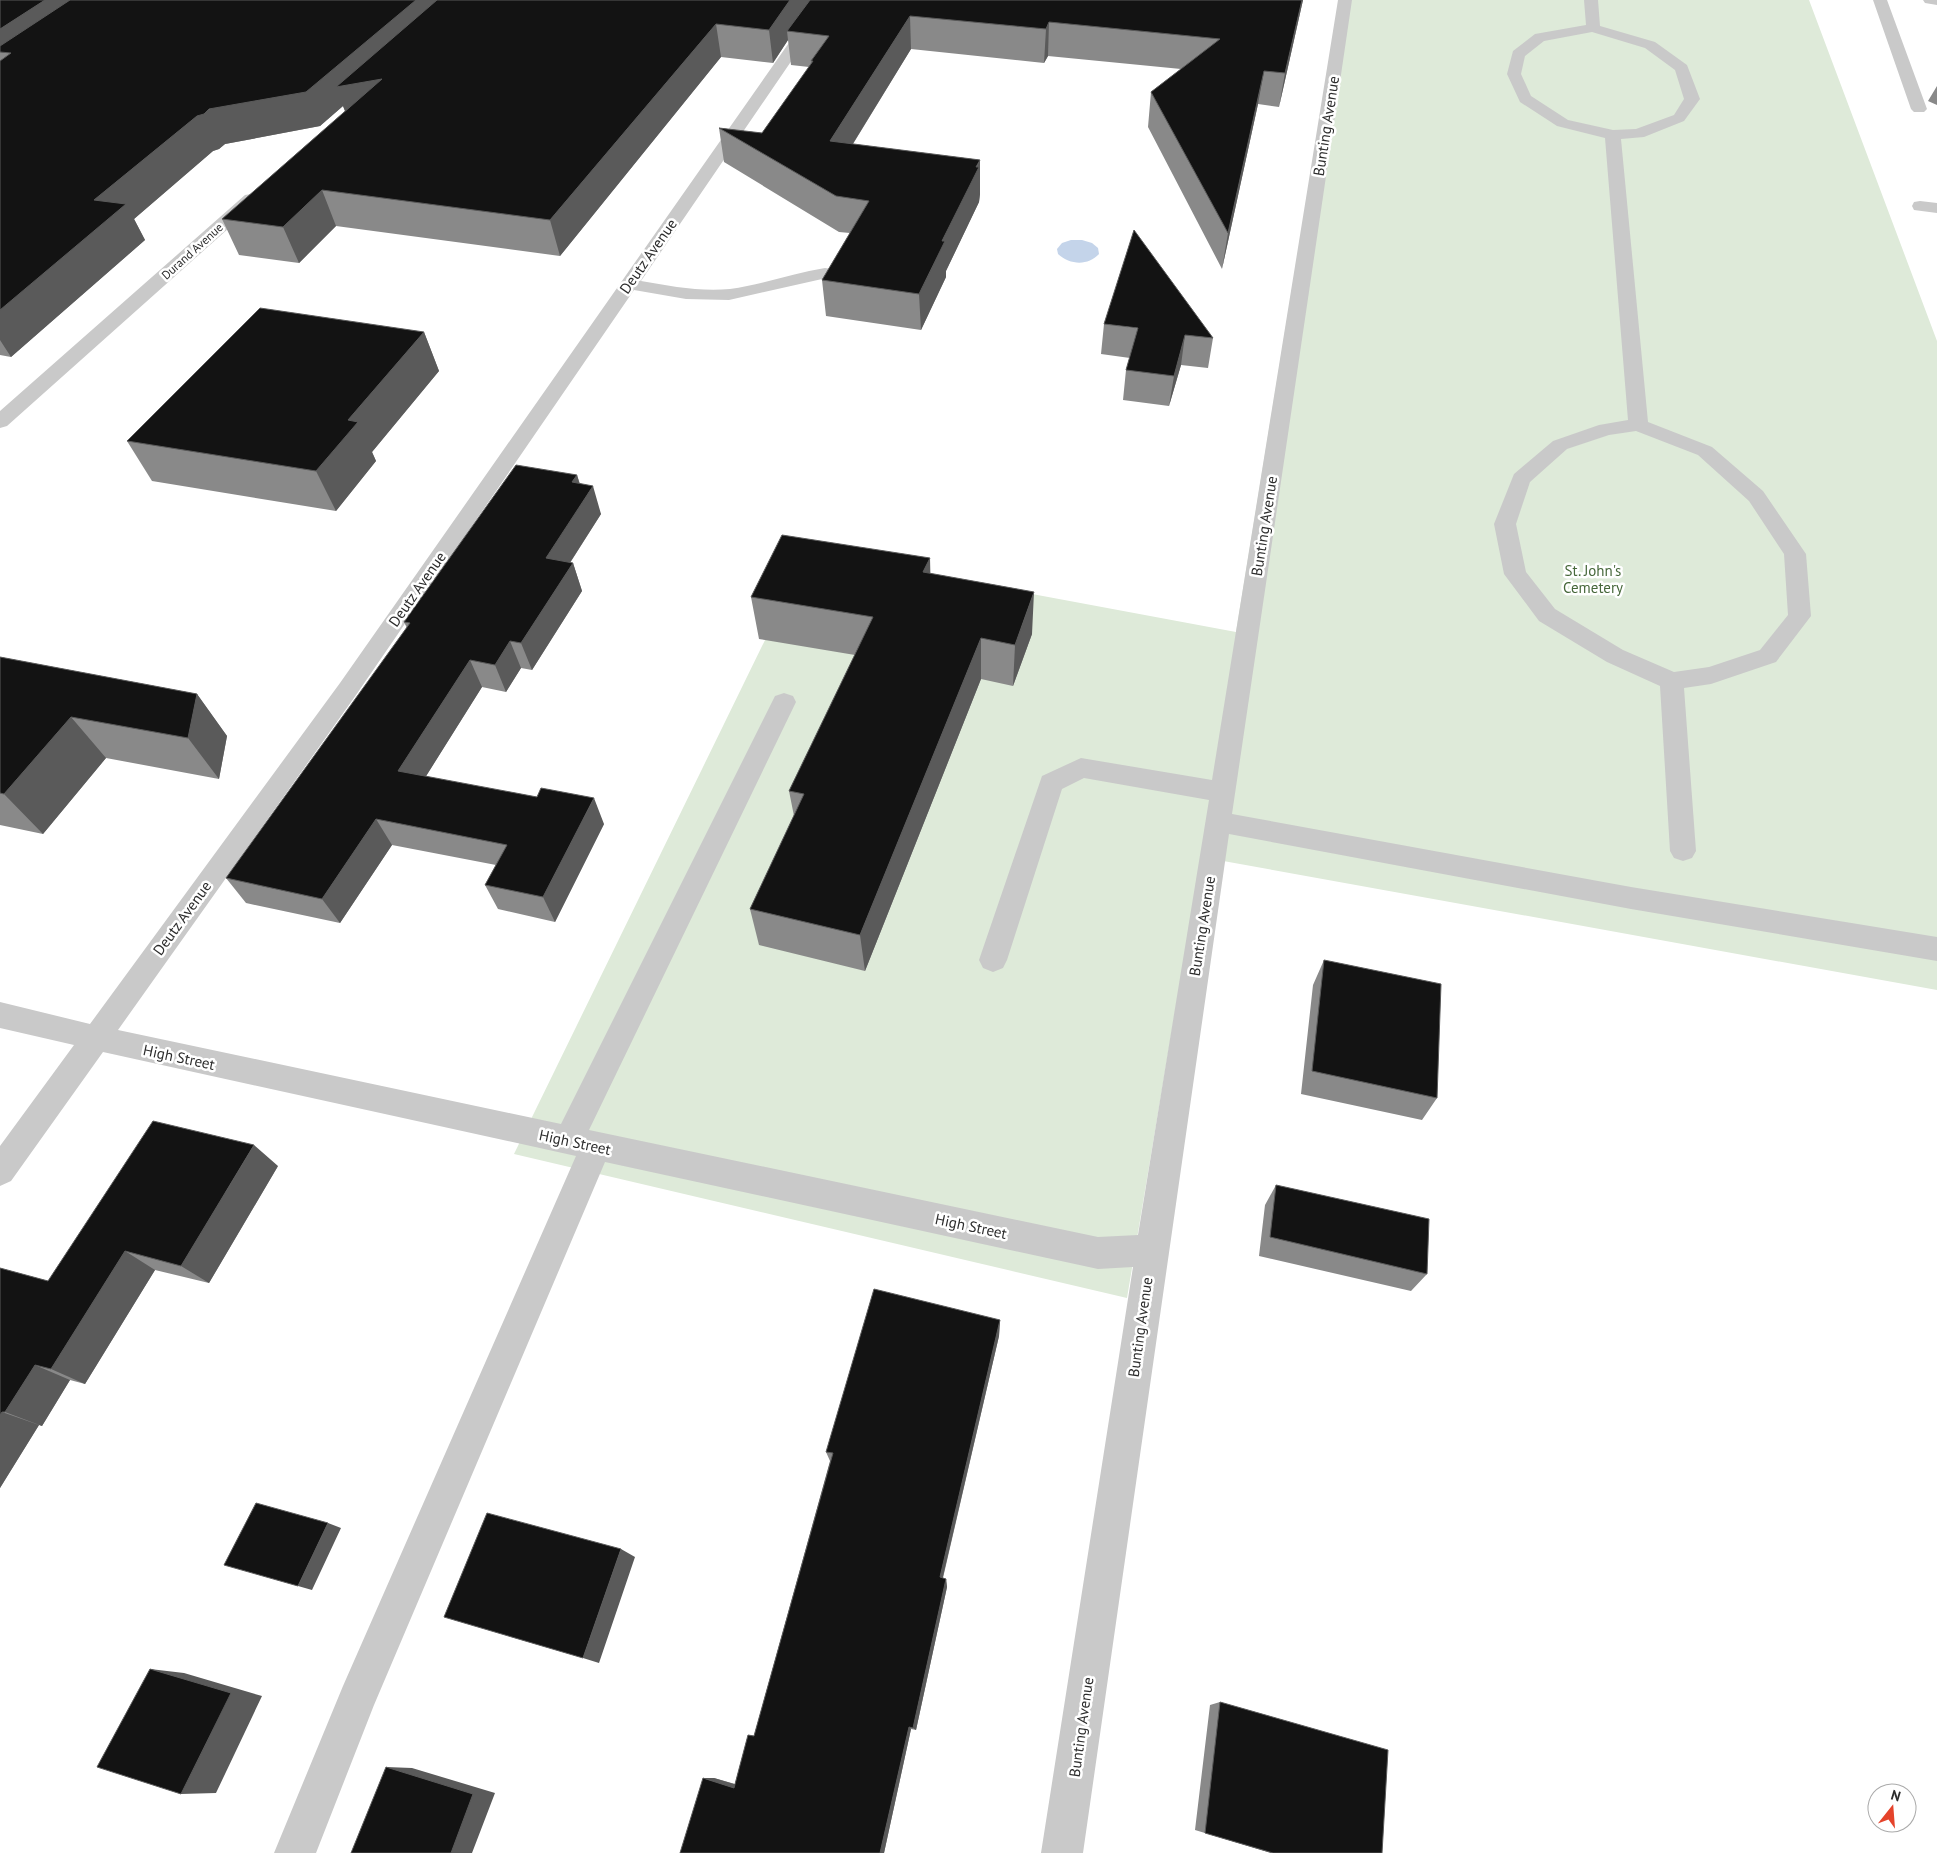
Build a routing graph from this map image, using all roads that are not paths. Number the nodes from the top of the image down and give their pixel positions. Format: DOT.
graph roads {
  1 [pos="826,0"];
  2 [pos="1345,0"];
  3 [pos="1591,0"];
  4 [pos="1880,0"];
  5 [pos="1930,0"];
  6 [pos="1937,1"];
  7 [pos="1593,28"];
  8 [pos="1919,109"];
  9 [pos="1613,135"];
  10 [pos="267,185"];
  11 [pos="825,273"];
  12 [pos="629,284"];
  13 [pos="0,422"];
  14 [pos="1638,425"];
  15 [pos="1672,681"];
  16 [pos="784,702"];
  17 [pos="1222,792"];
  18 [pos="1218,822"];
  19 [pos="1683,851"];
  20 [pos="1937,948"];
  21 [pos="993,960"];
  22 [pos="0,1015"];
  23 [pos="95,1038"];
  24 [pos="582,1143"];
  25 [pos="0,1171"];
  26 [pos="1152,1250"];
  27 [pos="295,1853"];
  28 [pos="1062,1853"];
  1 -- 12 [label="street, Deutz Avenue"];
  2 -- 17 [label="street, Bunting Avenue"];
  3 -- 7 [label="street"];
  4 -- 8 [label="street"];
  5 -- 6 [label="street"];
  7 -- 9 [label="street"];
  7 -- 9 [label="street"];
  9 -- 14 [label="street"];
  10 -- 13 [label="street, Durand Avenue"];
  11 -- 12 [label="street"];
  12 -- 23 [label="street, Deutz Avenue"];
  14 -- 15 [label="street"];
  14 -- 15 [label="street"];
  15 -- 19 [label="street"];
  16 -- 24 [label="street"];
  17 -- 18 [label="street, Bunting Avenue"];
  17 -- 21 [label="street"];
  18 -- 20 [label="street"];
  18 -- 26 [label="street, Bunting Avenue"];
  22 -- 23 [label="street, High Street"];
  23 -- 24 [label="street, High Street"];
  23 -- 25 [label="street, Deutz Avenue"];
  24 -- 26 [label="street, High Street"];
  24 -- 27 [label="street"];
  26 -- 28 [label="street, Bunting Avenue"];
}
